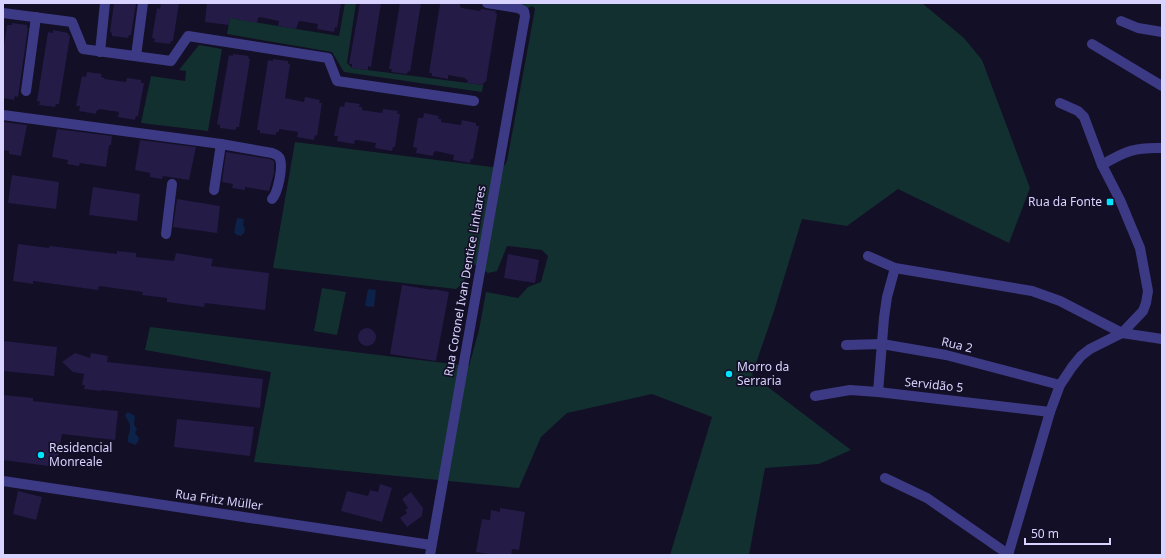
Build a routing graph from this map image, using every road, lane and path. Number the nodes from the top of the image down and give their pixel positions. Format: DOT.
graph roads {
  1 [pos="105,3"];
  2 [pos="143,3"];
  3 [pos="487,3"];
  4 [pos="3,13"];
  5 [pos="36,17"];
  6 [pos="1121,21"];
  7 [pos="1162,32"];
  8 [pos="1092,44"];
  9 [pos="100,52"];
  10 [pos="136,56"];
  11 [pos="1162,86"];
  12 [pos="26,91"];
  13 [pos="474,101"];
  14 [pos="1060,104"];
  15 [pos="3,115"];
  16 [pos="221,144"];
  17 [pos="1162,148"];
  18 [pos="1102,165"];
  19 [pos="172,184"];
  20 [pos="214,190"];
  21 [pos="272,199"];
  22 [pos="166,234"];
  23 [pos="868,256"];
  24 [pos="895,268"];
  25 [pos="1122,334"];
  26 [pos="1162,339"];
  27 [pos="846,344"];
  28 [pos="882,344"];
  29 [pos="1060,385"];
  30 [pos="878,392"];
  31 [pos="815,396"];
  32 [pos="1050,412"];
  33 [pos="885,478"];
  34 [pos="3,481"];
  35 [pos="430,550"];
  36 [pos="1008,555"];
  1 -- 9 [label="street"];
  2 -- 10 [label="street"];
  3 -- 35 [label="street, Rua Coronel Ivan Dentice Linhares"];
  4 -- 5 [label="street"];
  5 -- 9 [label="street"];
  5 -- 12 [label="street"];
  6 -- 7 [label="street"];
  8 -- 11 [label="street"];
  9 -- 10 [label="street"];
  10 -- 13 [label="street"];
  14 -- 18 [label="street"];
  15 -- 16 [label="street"];
  16 -- 20 [label="street"];
  16 -- 21 [label="street"];
  17 -- 18 [label="street"];
  18 -- 25 [label="street"];
  19 -- 22 [label="street"];
  23 -- 24 [label="street"];
  24 -- 25 [label="street"];
  24 -- 28 [label="street"];
  25 -- 26 [label="street"];
  25 -- 29 [label="street"];
  27 -- 28 [label="street, Rua 2"];
  28 -- 29 [label="street, Rua 2"];
  28 -- 30 [label="street"];
  29 -- 32 [label="street"];
  30 -- 31 [label="street, Servidão 5"];
  30 -- 32 [label="street, Servidão 5"];
  32 -- 36 [label="street"];
  33 -- 36 [label="street"];
  34 -- 35 [label="street, Rua Fritz Müller"];
}
